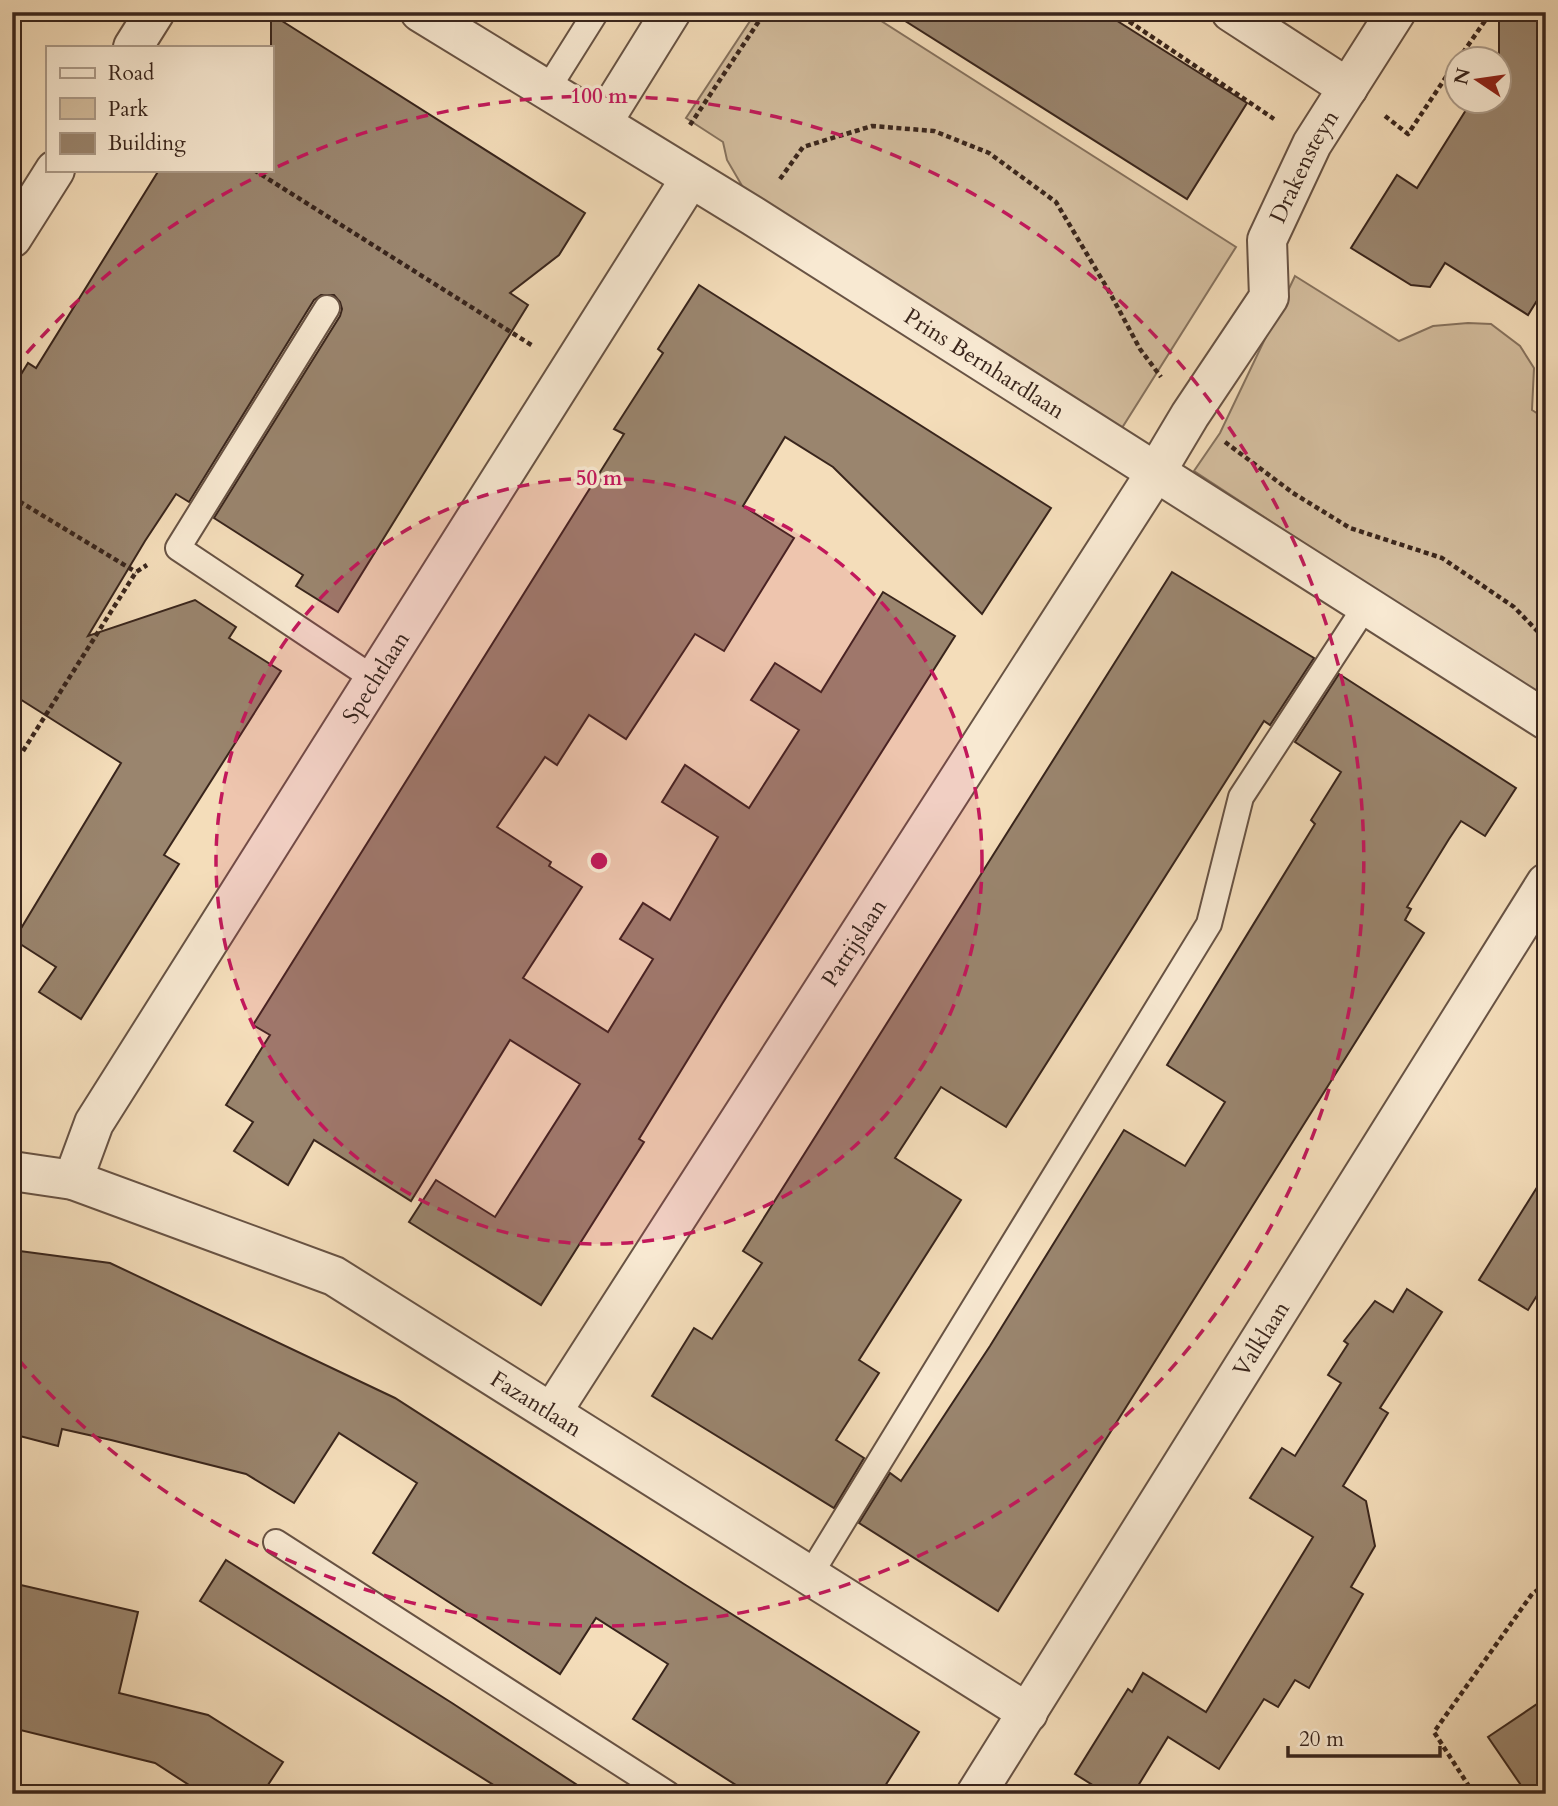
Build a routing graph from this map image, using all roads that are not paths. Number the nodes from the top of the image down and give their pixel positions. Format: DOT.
graph roads {
  1 [pos="155,12"];
  2 [pos="420,12"];
  3 [pos="596,12"];
  4 [pos="671,12"];
  5 [pos="1231,12"];
  6 [pos="1396,12"];
  7 [pos="134,46"];
  8 [pos="1348,88"];
  9 [pos="547,90"];
  10 [pos="602,123"];
  11 [pos="677,170"];
  12 [pos="54,172"];
  13 [pos="12,238"];
  14 [pos="327,308"];
  15 [pos="1156,472"];
  16 [pos="1367,604"];
  17 [pos="373,678"];
  18 [pos="1546,720"];
  19 [pos="1546,883"];
  20 [pos="12,1171"];
  21 [pos="73,1180"];
  22 [pos="552,1412"];
  23 [pos="276,1542"];
  24 [pos="810,1575"];
  25 [pos="1028,1713"];
  26 [pos="668,1794"];
  27 [pos="975,1794"];
  1 -- 7 [label="street"];
  2 -- 9 [label="street, Prins Bernhardlaan"];
  3 -- 9 [label="lane"];
  4 -- 10 [label="street"];
  5 -- 8 [label="street"];
  6 -- 8 [label="street, Drakensteyn"];
  8 -- 15 [label="street, Drakensteyn"];
  9 -- 10 [label="street, Prins Bernhardlaan"];
  10 -- 11 [label="street, Prins Bernhardlaan"];
  11 -- 15 [label="street, Prins Bernhardlaan"];
  11 -- 17 [label="street, Spechtlaan"];
  12 -- 13 [label="street"];
  14 -- 17 [label="lane"];
  15 -- 16 [label="street, Prins Bernhardlaan"];
  15 -- 22 [label="street, Patrijslaan"];
  16 -- 18 [label="street, Prins Bernhardlaan"];
  16 -- 24 [label="lane"];
  17 -- 21 [label="street, Spechtlaan"];
  19 -- 25 [label="street, Valklaan"];
  20 -- 21 [label="street, Fazantlaan"];
  21 -- 22 [label="street, Fazantlaan"];
  22 -- 24 [label="street, Fazantlaan"];
  23 -- 26 [label="lane"];
  24 -- 25 [label="street, Fazantlaan"];
  25 -- 27 [label="street, Valklaan"];
}
